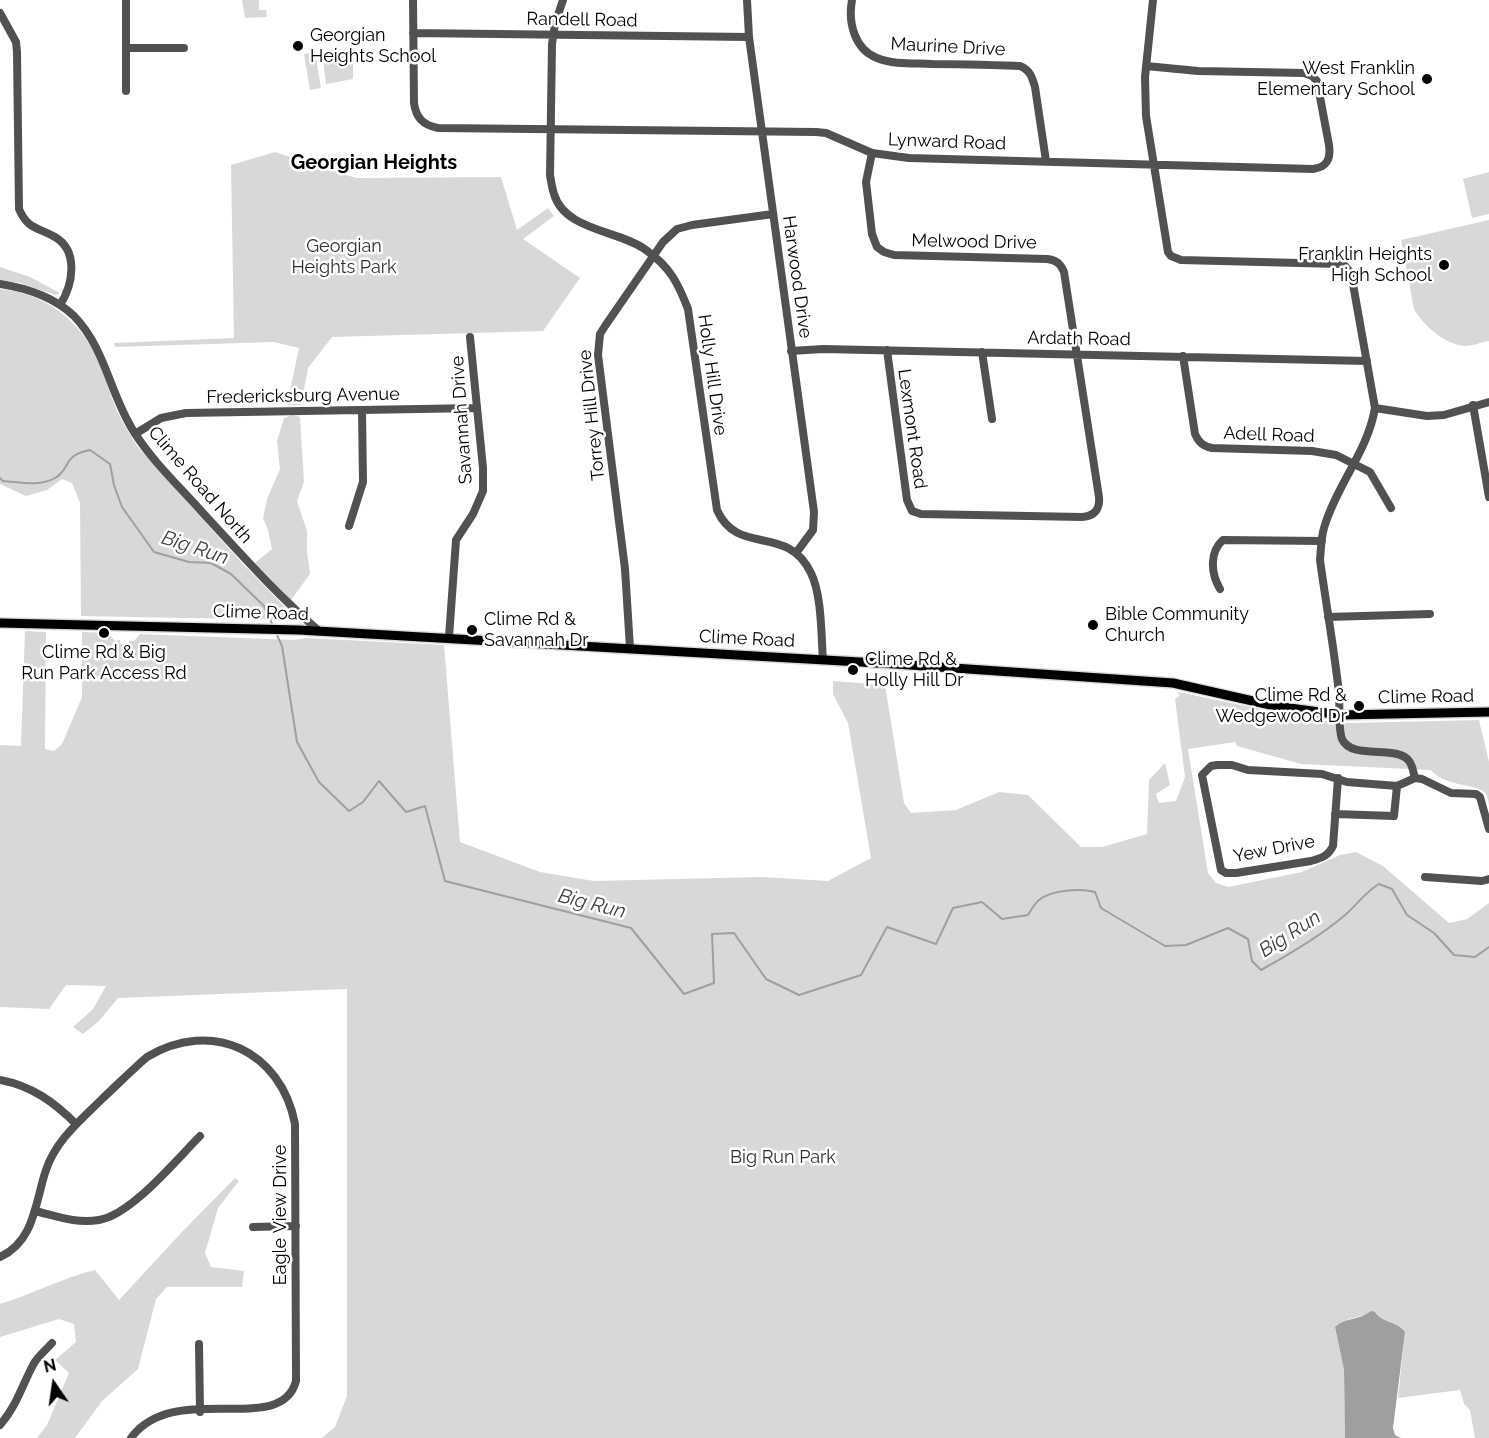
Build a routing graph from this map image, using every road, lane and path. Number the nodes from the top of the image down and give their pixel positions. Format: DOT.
graph roads {
  1 [pos="126,0"];
  2 [pos="413,0"];
  3 [pos="563,0"];
  4 [pos="747,0"];
  5 [pos="852,0"];
  6 [pos="1153,0"];
  7 [pos="0,13"];
  8 [pos="413,33"];
  9 [pos="554,34"];
  10 [pos="750,37"];
  11 [pos="127,48"];
  12 [pos="184,48"];
  13 [pos="1146,66"];
  14 [pos="126,91"];
  15 [pos="550,130"];
  16 [pos="763,132"];
  17 [pos="872,153"];
  18 [pos="1046,160"];
  19 [pos="1152,164"];
  20 [pos="773,214"];
  21 [pos="653,256"];
  22 [pos="0,284"];
  23 [pos="60,305"];
  24 [pos="470,337"];
  25 [pos="887,350"];
  26 [pos="791,351"];
  27 [pos="982,352"];
  28 [pos="1076,354"];
  29 [pos="1183,356"];
  30 [pos="1367,361"];
  31 [pos="1489,402"];
  32 [pos="1473,405"];
  33 [pos="477,408"];
  34 [pos="1375,408"];
  35 [pos="362,410"];
  36 [pos="992,419"];
  37 [pos="135,434"];
  38 [pos="1354,464"];
  39 [pos="1489,497"];
  40 [pos="1391,508"];
  41 [pos="1097,511"];
  42 [pos="349,526"];
  43 [pos="1322,541"];
  44 [pos="796,553"];
  45 [pos="1220,589"];
  46 [pos="1430,614"];
  47 [pos="1328,617"];
  48 [pos="0,623"];
  49 [pos="319,631"];
  50 [pos="449,637"];
  51 [pos="630,648"];
  52 [pos="824,660"];
  53 [pos="1489,712"];
  54 [pos="1341,714"];
  55 [pos="1338,778"];
  56 [pos="1414,778"];
  57 [pos="1397,786"];
  58 [pos="1335,814"];
  59 [pos="1489,829"];
  60 [pos="1425,877"];
  61 [pos="1489,879"];
  62 [pos="0,1080"];
  63 [pos="76,1124"];
  64 [pos="200,1136"];
  65 [pos="35,1211"];
  66 [pos="253,1227"];
  67 [pos="296,1227"];
  68 [pos="0,1257"];
  69 [pos="52,1343"];
  70 [pos="199,1344"];
  71 [pos="200,1412"];
  72 [pos="0,1425"];
  73 [pos="131,1438"];
  1 -- 11 [label="street"];
  2 -- 8 [label="street"];
  3 -- 9 [label="street, Holly Hill Drive"];
  4 -- 10 [label="street, Harwood Drive"];
  5 -- 18 [label="street, Maurine Drive"];
  6 -- 13 [label="street"];
  7 -- 23 [label="street"];
  8 -- 9 [label="street, Randell Road"];
  8 -- 15 [label="street, Lynward Road"];
  9 -- 10 [label="street, Randell Road"];
  9 -- 15 [label="street, Holly Hill Drive"];
  10 -- 16 [label="street, Harwood Drive"];
  11 -- 12 [label="street"];
  11 -- 14 [label="street"];
  13 -- 19 [label="street"];
  13 -- 19 [label="street, Lynward Road"];
  15 -- 16 [label="street, Lynward Road"];
  15 -- 21 [label="street, Holly Hill Drive"];
  16 -- 17 [label="street, Lynward Road"];
  16 -- 20 [label="street, Harwood Drive"];
  17 -- 18 [label="street, Lynward Road"];
  17 -- 28 [label="street, Melwood Drive"];
  18 -- 19 [label="street, Lynward Road"];
  19 -- 30 [label="street"];
  20 -- 21 [label="street, Torrey Hill Drive"];
  20 -- 26 [label="street, Harwood Drive"];
  21 -- 44 [label="street, Holly Hill Drive"];
  21 -- 51 [label="street, Torrey Hill Drive"];
  22 -- 23 [label="street, Clime Road North"];
  23 -- 37 [label="street, Clime Road North"];
  24 -- 33 [label="street, Savannah Drive"];
  25 -- 26 [label="street, Ardath Road"];
  25 -- 27 [label="street, Ardath Road"];
  25 -- 41 [label="street, Lexmont Road"];
  26 -- 44 [label="street, Harwood Drive"];
  27 -- 28 [label="street, Ardath Road"];
  27 -- 36 [label="street"];
  28 -- 29 [label="street, Ardath Road"];
  28 -- 41 [label="street, Melwood Drive"];
  29 -- 30 [label="street, Ardath Road"];
  29 -- 38 [label="street, Adell Road"];
  30 -- 34 [label="street"];
  31 -- 32 [label="street"];
  32 -- 34 [label="street"];
  32 -- 39 [label="street"];
  33 -- 35 [label="street, Fredericksburg Avenue"];
  33 -- 50 [label="street, Savannah Drive"];
  34 -- 38 [label="street"];
  35 -- 37 [label="street, Fredericksburg Avenue"];
  35 -- 42 [label="street"];
  37 -- 49 [label="street, Clime Road North"];
  38 -- 40 [label="street"];
  38 -- 43 [label="street"];
  43 -- 45 [label="street"];
  43 -- 47 [label="street"];
  44 -- 52 [label="street"];
  46 -- 47 [label="street"];
  47 -- 54 [label="street"];
  48 -- 49 [label="main road, Clime Road"];
  49 -- 50 [label="main road, Clime Road"];
  50 -- 51 [label="main road, Clime Road"];
  51 -- 52 [label="main road, Clime Road"];
  52 -- 54 [label="main road, Clime Road"];
  53 -- 54 [label="main road, Clime Road"];
  54 -- 56 [label="street"];
  55 -- 57 [label="street"];
  55 -- 58 [label="street, Yew Drive"];
  55 -- 58 [label="street, Yew Drive"];
  56 -- 57 [label="street"];
  56 -- 59 [label="street"];
  57 -- 58 [label="street"];
  60 -- 61 [label="street"];
  62 -- 63 [label="street"];
  63 -- 65 [label="street"];
  63 -- 67 [label="street, Eagle View Drive"];
  64 -- 65 [label="street"];
  65 -- 68 [label="street"];
  66 -- 67 [label="street"];
  67 -- 71 [label="street, Eagle View Drive"];
  69 -- 72 [label="street"];
  70 -- 71 [label="street"];
  71 -- 73 [label="street"];
}
